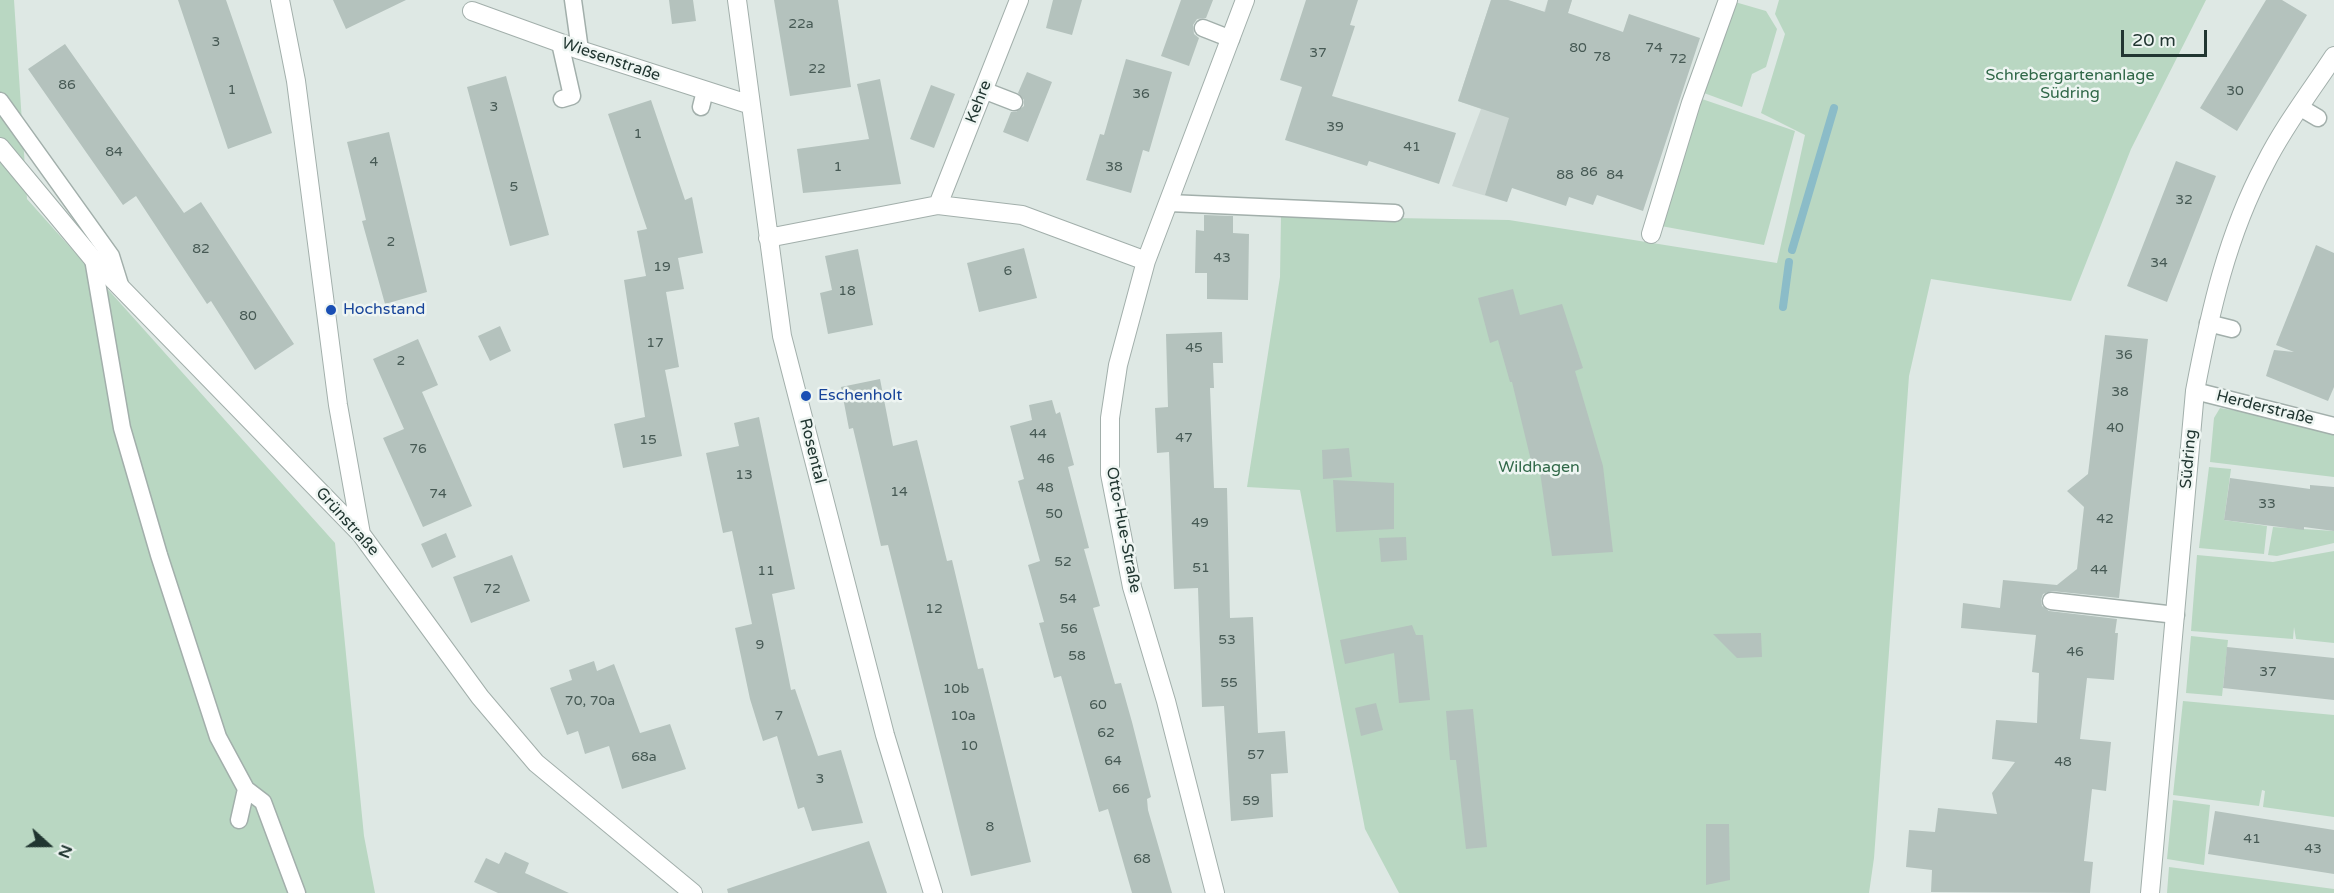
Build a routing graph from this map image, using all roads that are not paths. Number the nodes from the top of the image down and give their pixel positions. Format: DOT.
graph roads {
  1 [pos="280,0"];
  2 [pos="573,0"];
  3 [pos="737,0"];
  4 [pos="1019,0"];
  5 [pos="1245,0"];
  6 [pos="1728,0"];
  7 [pos="472,11"];
  8 [pos="1203,28"];
  9 [pos="1231,39"];
  10 [pos="560,43"];
  11 [pos="580,50"];
  12 [pos="2334,56"];
  13 [pos="984,90"];
  14 [pos="562,99"];
  15 [pos="0,100"];
  16 [pos="1014,102"];
  17 [pos="751,105"];
  18 [pos="2301,108"];
  19 [pos="2318,118"];
  20 [pos="0,147"];
  21 [pos="1169,203"];
  22 [pos="938,205"];
  23 [pos="1395,213"];
  24 [pos="1651,234"];
  25 [pos="768,238"];
  26 [pos="93,259"];
  27 [pos="1146,261"];
  28 [pos="121,288"];
  29 [pos="2208,323"];
  30 [pos="2232,329"];
  31 [pos="2195,391"];
  32 [pos="2334,426"];
  33 [pos="361,534"];
  34 [pos="2051,601"];
  35 [pos="2176,615"];
  36 [pos="246,789"];
  37 [pos="239,820"];
  38 [pos="297,893"];
  39 [pos="693,893"];
  40 [pos="933,893"];
  41 [pos="1215,893"];
  42 [pos="2150,893"];
  1 -- 33 [label="street"];
  2 -- 11 [label="lane"];
  3 -- 17 [label="street, Rosental"];
  4 -- 13 [label="street, Kehre"];
  5 -- 9 [label="street, Otto-Hue-Straße"];
  6 -- 24 [label="street"];
  7 -- 10 [label="street, Wiesenstraße"];
  8 -- 9 [label="lane"];
  9 -- 21 [label="street, Otto-Hue-Straße"];
  10 -- 11 [label="street, Wiesenstraße"];
  10 -- 14 [label="lane"];
  11 -- 17 [label="street, Wiesenstraße"];
  12 -- 18 [label="street, Südring"];
  13 -- 16 [label="lane"];
  13 -- 22 [label="street, Kehre"];
  15 -- 28 [label="lane"];
  17 -- 25 [label="street, Rosental"];
  18 -- 19 [label="lane"];
  18 -- 29 [label="street, Südring"];
  20 -- 26 [label="street, Grünstraße"];
  21 -- 23 [label="lane"];
  21 -- 27 [label="street, Otto-Hue-Straße"];
  22 -- 25 [label="street"];
  22 -- 27 [label="street"];
  25 -- 40 [label="street, Rosental"];
  26 -- 28 [label="street, Grünstraße"];
  26 -- 36 [label="lane"];
  27 -- 41 [label="street, Otto-Hue-Straße"];
  28 -- 33 [label="street, Grünstraße"];
  29 -- 30 [label="lane"];
  29 -- 31 [label="street, Südring"];
  31 -- 32 [label="lane, Herderstraße"];
  31 -- 35 [label="street, Südring"];
  33 -- 39 [label="street, Grünstraße"];
  34 -- 35 [label="lane"];
  35 -- 42 [label="street, Südring"];
  36 -- 37 [label="lane"];
  36 -- 38 [label="lane"];
}
